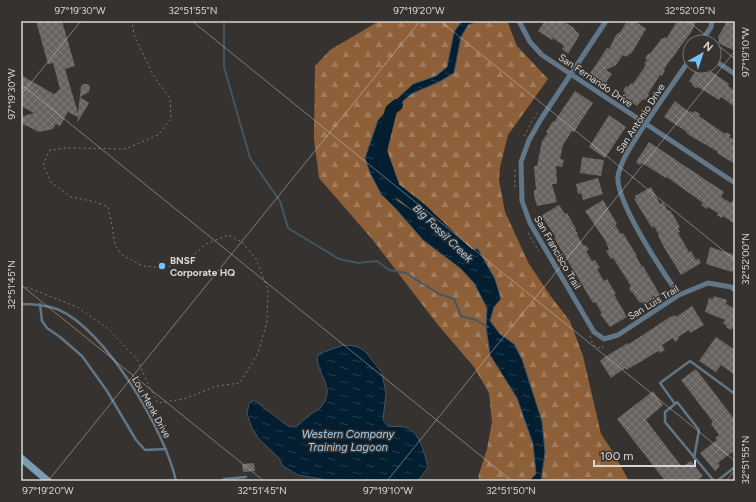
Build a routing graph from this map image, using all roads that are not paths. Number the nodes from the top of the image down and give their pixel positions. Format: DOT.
graph roads {
  1 [pos="519,21"];
  2 [pos="606,21"];
  3 [pos="712,21"];
  4 [pos="707,34"];
  5 [pos="722,65"];
  6 [pos="682,71"];
  7 [pos="735,74"];
  8 [pos="571,75"];
  9 [pos="645,124"];
  10 [pos="735,183"];
  11 [pos="735,290"];
  12 [pos="679,295"];
  13 [pos="21,304"];
  14 [pos="40,304"];
  15 [pos="604,339"];
  16 [pos="735,394"];
  17 [pos="675,404"];
  18 [pos="166,450"];
  19 [pos="21,458"];
  20 [pos="694,458"];
  21 [pos="735,467"];
  22 [pos="246,477"];
  23 [pos="48,481"];
  24 [pos="176,481"];
  25 [pos="222,481"];
  26 [pos="714,481"];
  27 [pos="717,481"];
  1 -- 8 [label="street, San Fernando Drive"];
  2 -- 8 [label="street, San Francisco Trail"];
  3 -- 4 [label="street"];
  5 -- 7 [label="street"];
  6 -- 9 [label="street, San Antonio Drive"];
  8 -- 9 [label="street, San Fernando Drive"];
  8 -- 15 [label="street, San Francisco Trail"];
  9 -- 10 [label="street, San Fernando Drive"];
  9 -- 12 [label="street, San Antonio Drive"];
  11 -- 12 [label="street, San Luis Trail"];
  12 -- 15 [label="street, San Luis Trail"];
  13 -- 14 [label="lane, Lou Menk Drive"];
  14 -- 18 [label="lane, Lou Menk Drive"];
  14 -- 18 [label="lane"];
  16 -- 17 [label="lane"];
  17 -- 20 [label="lane"];
  17 -- 20 [label="lane"];
  18 -- 24 [label="lane, Lou Menk Drive"];
  19 -- 23 [label="main road"];
  20 -- 26 [label="lane"];
  21 -- 27 [label="lane"];
  22 -- 25 [label="lane"];
}
